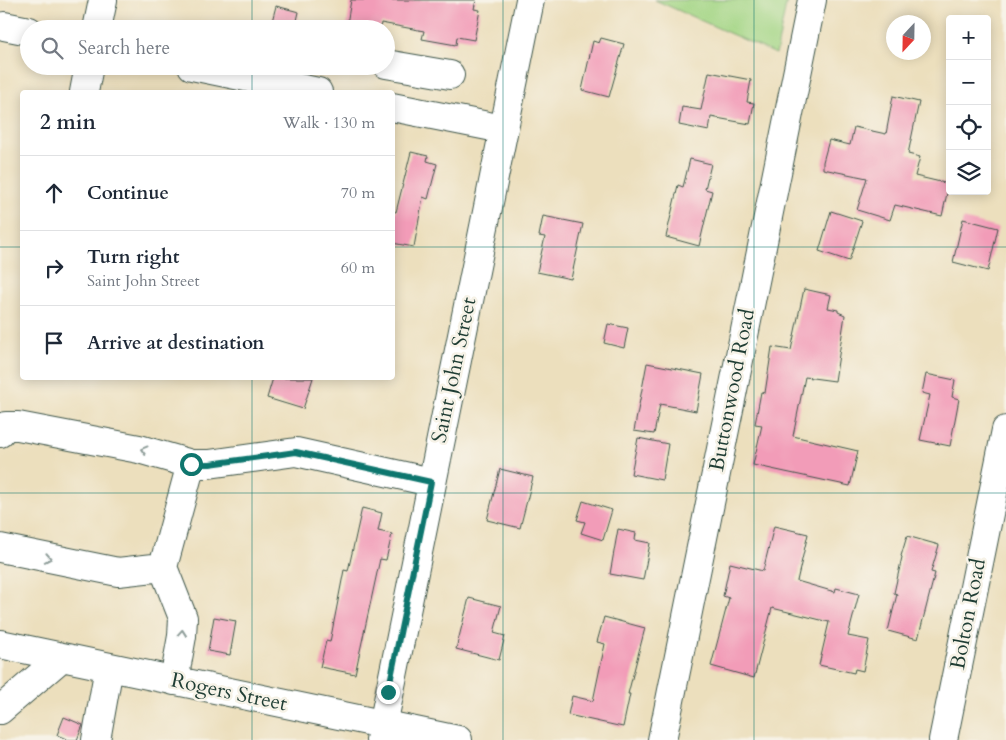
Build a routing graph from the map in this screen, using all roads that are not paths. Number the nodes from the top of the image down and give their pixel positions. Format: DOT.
graph roads {
  1 [pos="103,0"];
  2 [pos="530,0"];
  3 [pos="812,0"];
  4 [pos="99,20"];
  5 [pos="395,66"];
  6 [pos="87,75"];
  7 [pos="236,75"];
  8 [pos="391,75"];
  9 [pos="450,75"];
  10 [pos="84,90"];
  11 [pos="308,90"];
  12 [pos="390,90"];
  13 [pos="395,108"];
  14 [pos="503,129"];
  15 [pos="1006,430"];
  16 [pos="0,432"];
  17 [pos="191,464"];
  18 [pos="431,482"];
  19 [pos="0,548"];
  20 [pos="163,567"];
  21 [pos="0,644"];
  22 [pos="62,658"];
  23 [pos="109,667"];
  24 [pos="174,681"];
  25 [pos="0,710"];
  26 [pos="381,732"];
  27 [pos="96,740"];
  28 [pos="458,740"];
  29 [pos="662,740"];
  30 [pos="943,740"];
  1 -- 4 [label="street"];
  2 -- 14 [label="street, Saint John Street"];
  3 -- 29 [label="street, Buttonwood Road"];
  5 -- 9 [label="street"];
  6 -- 10 [label="street"];
  7 -- 11 [label="street"];
  8 -- 12 [label="street"];
  13 -- 14 [label="street"];
  14 -- 18 [label="street, Saint John Street"];
  15 -- 30 [label="street, Bolton Road"];
  17 -- 16 [label="street, one-way"];
  17 -- 18 [label="street"];
  17 -- 20 [label="street"];
  18 -- 26 [label="street, Saint John Street"];
  19 -- 20 [label="street, one-way"];
  24 -- 20 [label="street, one-way"];
  21 -- 22 [label="street, Rogers Street"];
  22 -- 23 [label="street, Rogers Street"];
  22 -- 25 [label="street"];
  23 -- 24 [label="street, Rogers Street"];
  23 -- 27 [label="street"];
  24 -- 26 [label="street, Rogers Street"];
  26 -- 28 [label="street, Rogers Street"];
}
